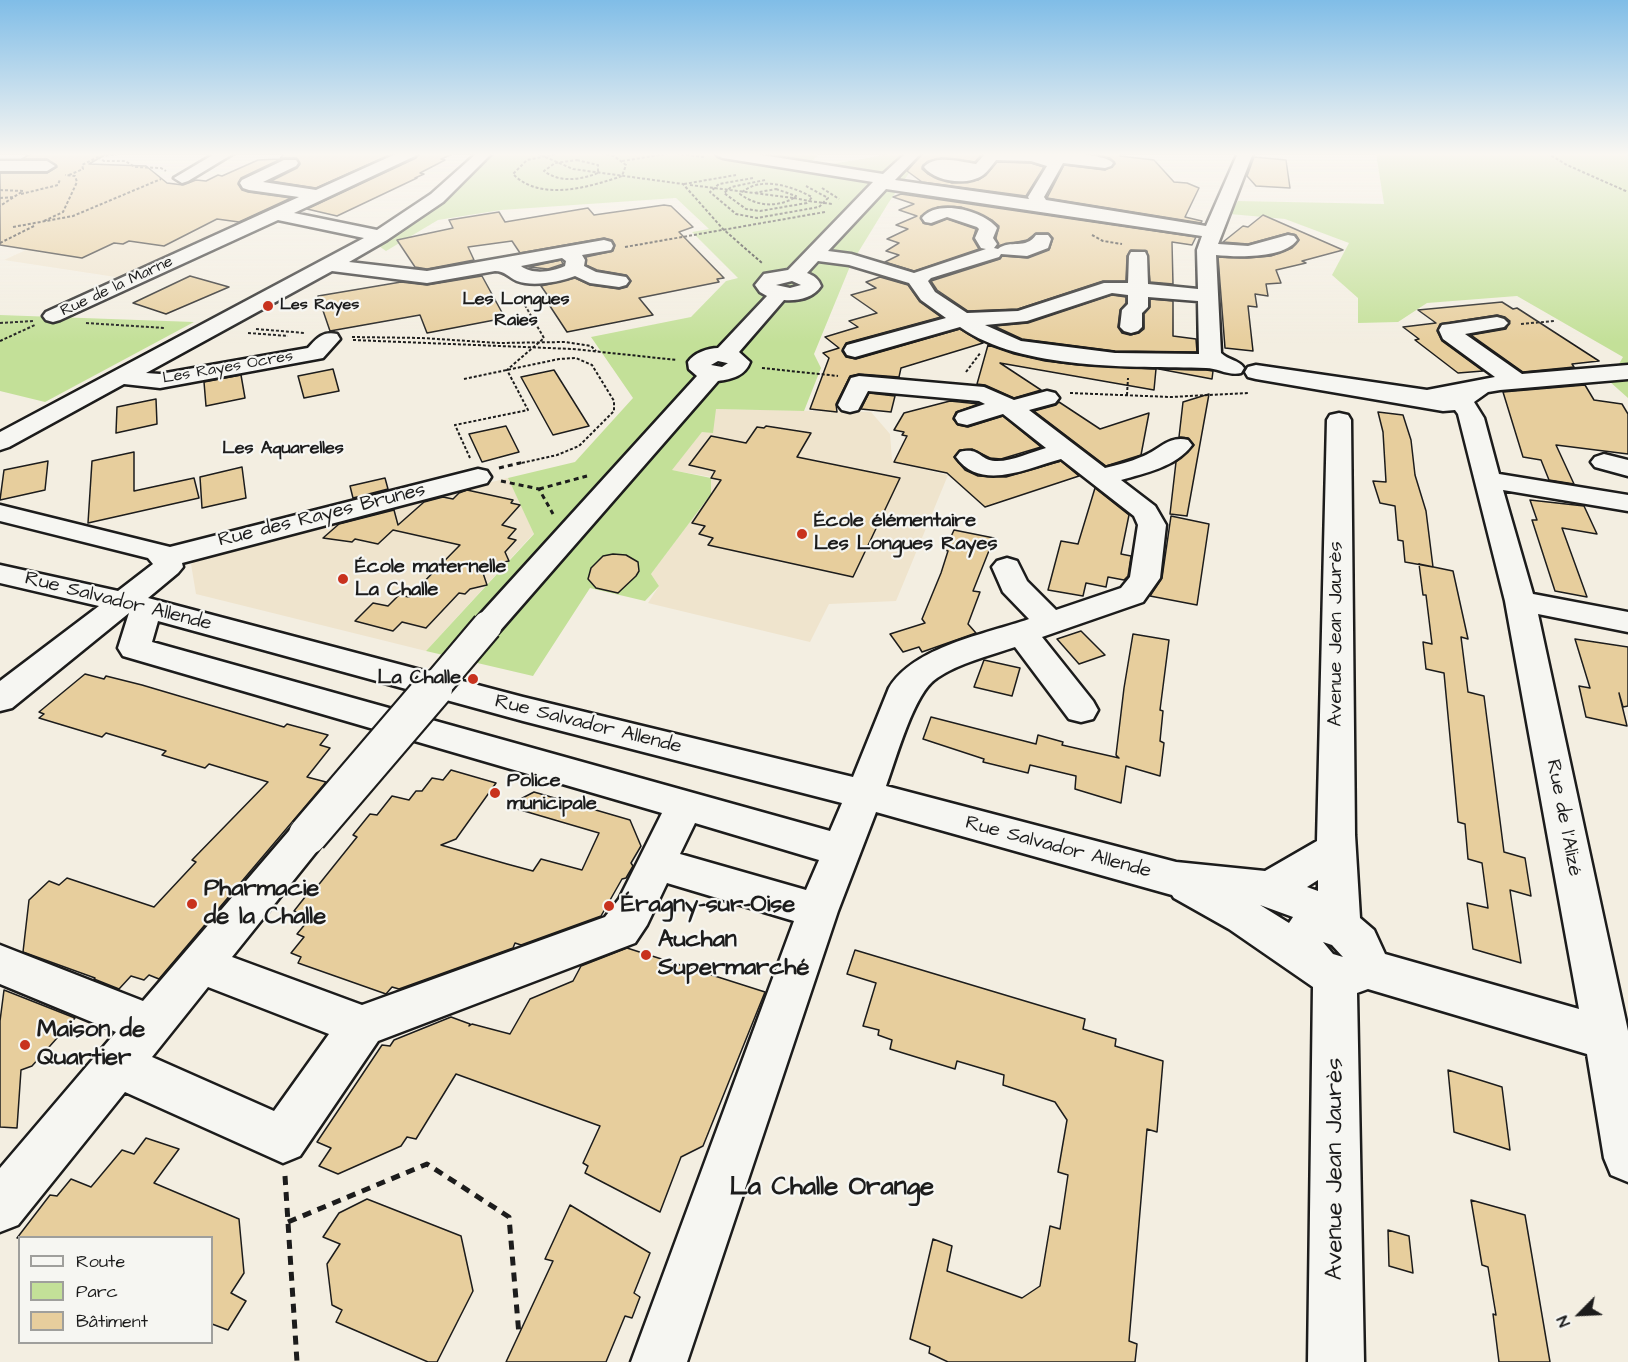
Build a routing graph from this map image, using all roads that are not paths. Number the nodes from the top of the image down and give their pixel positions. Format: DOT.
graph roads {
  1 [pos="269,217"];
  2 [pos="287,217"];
  3 [pos="410,217"];
  4 [pos="850,217"];
  5 [pos="934,217"];
  6 [pos="963,217"];
  7 [pos="1095,217"];
  8 [pos="1219,217"];
  9 [pos="931,218"];
  10 [pos="381,236"];
  11 [pos="1042,239"];
  12 [pos="1210,240"];
  13 [pos="1288,240"];
  14 [pos="604,246"];
  15 [pos="996,249"];
  16 [pos="814,255"];
  17 [pos="1138,256"];
  18 [pos="570,261"];
  19 [pos="330,265"];
  20 [pos="495,265"];
  21 [pos="427,277"];
  22 [pos="918,280"];
  23 [pos="619,281"];
  24 [pos="1206,296"];
  25 [pos="420,297"];
  26 [pos="1135,308"];
  27 [pos="48,318"];
  28 [pos="962,320"];
  29 [pos="1497,323"];
  30 [pos="340,338"];
  31 [pos="855,350"];
  32 [pos="1215,361"];
  33 [pos="1628,372"];
  34 [pos="120,377"];
  35 [pos="152,380"];
  36 [pos="1516,381"];
  37 [pos="1339,391"];
  38 [pos="1047,398"];
  39 [pos="850,405"];
  40 [pos="1454,406"];
  41 [pos="1007,407"];
  42 [pos="967,418"];
  43 [pos="7,438"];
  44 [pos="1179,445"];
  45 [pos="1066,450"];
  46 [pos="969,457"];
  47 [pos="478,475"];
  48 [pos="1101,478"];
  49 [pos="1488,480"];
  50 [pos="1628,503"];
  51 [pos="0,513"];
  52 [pos="167,558"];
  53 [pos="1006,567"];
  54 [pos="0,574"];
  55 [pos="1520,601"];
  56 [pos="135,605"];
  57 [pos="1628,622"];
  58 [pos="1036,629"];
  59 [pos="0,699"];
  60 [pos="1081,710"];
  61 [pos="862,796"];
  62 [pos="685,805"];
  63 [pos="1337,849"];
  64 [pos="843,851"];
  65 [pos="657,864"];
  66 [pos="1176,879"];
  67 [pos="1270,889"];
  68 [pos="819,911"];
  69 [pos="1337,927"];
  70 [pos="0,964"];
  71 [pos="201,965"];
  72 [pos="1336,968"];
  73 [pos="151,1025"];
  74 [pos="362,1026"];
  75 [pos="1607,1038"];
  76 [pos="117,1065"];
  77 [pos="1626,1138"];
  78 [pos="0,1207"];
  79 [pos="658,1362"];
  80 [pos="1336,1362"];
  1 -- 27 [label="street, Rue de la Marne"];
  2 -- 10 [label="street"];
  3 -- 10 [label="street"];
  4 -- 16 [label="street"];
  5 -- 9 [label="street"];
  6 -- 15 [label="street"];
  7 -- 12 [label="street"];
  8 -- 12 [label="street"];
  10 -- 19 [label="street"];
  11 -- 15 [label="street"];
  12 -- 13 [label="street"];
  12 -- 24 [label="street"];
  14 -- 18 [label="street"];
  15 -- 22 [label="street"];
  16 -- 22 [label="street"];
  16 -- 71 [label="street, bridge"];
  17 -- 26 [label="street"];
  18 -- 20 [label="street"];
  18 -- 20 [label="street"];
  18 -- 23 [label="street"];
  19 -- 21 [label="street"];
  19 -- 34 [label="street"];
  20 -- 21 [label="street"];
  21 -- 25 [label="street"];
  22 -- 28 [label="street"];
  24 -- 26 [label="street"];
  24 -- 32 [label="street"];
  26 -- 28 [label="street"];
  28 -- 31 [label="street"];
  28 -- 32 [label="street"];
  29 -- 36 [label="street"];
  30 -- 35 [label="street, Les Rayes Ocres"];
  32 -- 37 [label="street"];
  33 -- 36 [label="street"];
  34 -- 35 [label="street, Les Rayes Ocres"];
  34 -- 43 [label="street"];
  35 -- 43 [label="street"];
  36 -- 40 [label="street"];
  37 -- 40 [label="street"];
  37 -- 63 [label="street, Avenue Jean Jaurès"];
  38 -- 41 [label="street"];
  39 -- 41 [label="street"];
  40 -- 49 [label="street, Rue de l'Alizé"];
  41 -- 42 [label="street"];
  41 -- 45 [label="street"];
  44 -- 48 [label="street"];
  45 -- 46 [label="street"];
  45 -- 48 [label="street"];
  47 -- 52 [label="street, Rue des Rayes Brunes"];
  48 -- 58 [label="street"];
  49 -- 50 [label="street"];
  49 -- 55 [label="street, Rue de l'Alizé"];
  51 -- 52 [label="street"];
  52 -- 56 [label="street"];
  53 -- 58 [label="street"];
  54 -- 56 [label="street, Rue Salvador Allende"];
  55 -- 57 [label="street"];
  55 -- 75 [label="street, Rue de l'Alizé"];
  56 -- 59 [label="street"];
  56 -- 61 [label="street, Rue Salvador Allende"];
  56 -- 62 [label="street"];
  58 -- 60 [label="street"];
  58 -- 61 [label="street"];
  61 -- 64 [label="street"];
  61 -- 66 [label="street, Rue Salvador Allende"];
  62 -- 64 [label="street"];
  62 -- 65 [label="street"];
  63 -- 67 [label="street"];
  63 -- 69 [label="street, Avenue Jean Jaurès"];
  64 -- 68 [label="street"];
  65 -- 68 [label="street"];
  65 -- 74 [label="street"];
  66 -- 67 [label="street, Rue Salvador Allende"];
  66 -- 72 [label="street, Rue Salvador Allende"];
  67 -- 69 [label="street, Rue Salvador Allende"];
  68 -- 79 [label="street"];
  69 -- 72 [label="street, Avenue Jean Jaurès"];
  70 -- 73 [label="street"];
  71 -- 73 [label="street"];
  71 -- 74 [label="street"];
  72 -- 75 [label="street, Rue Salvador Allende"];
  72 -- 80 [label="street, Avenue Jean Jaurès"];
  73 -- 76 [label="street"];
  74 -- 76 [label="street"];
  75 -- 77 [label="street, Rue de l'Alizé"];
  76 -- 78 [label="street"];
}
